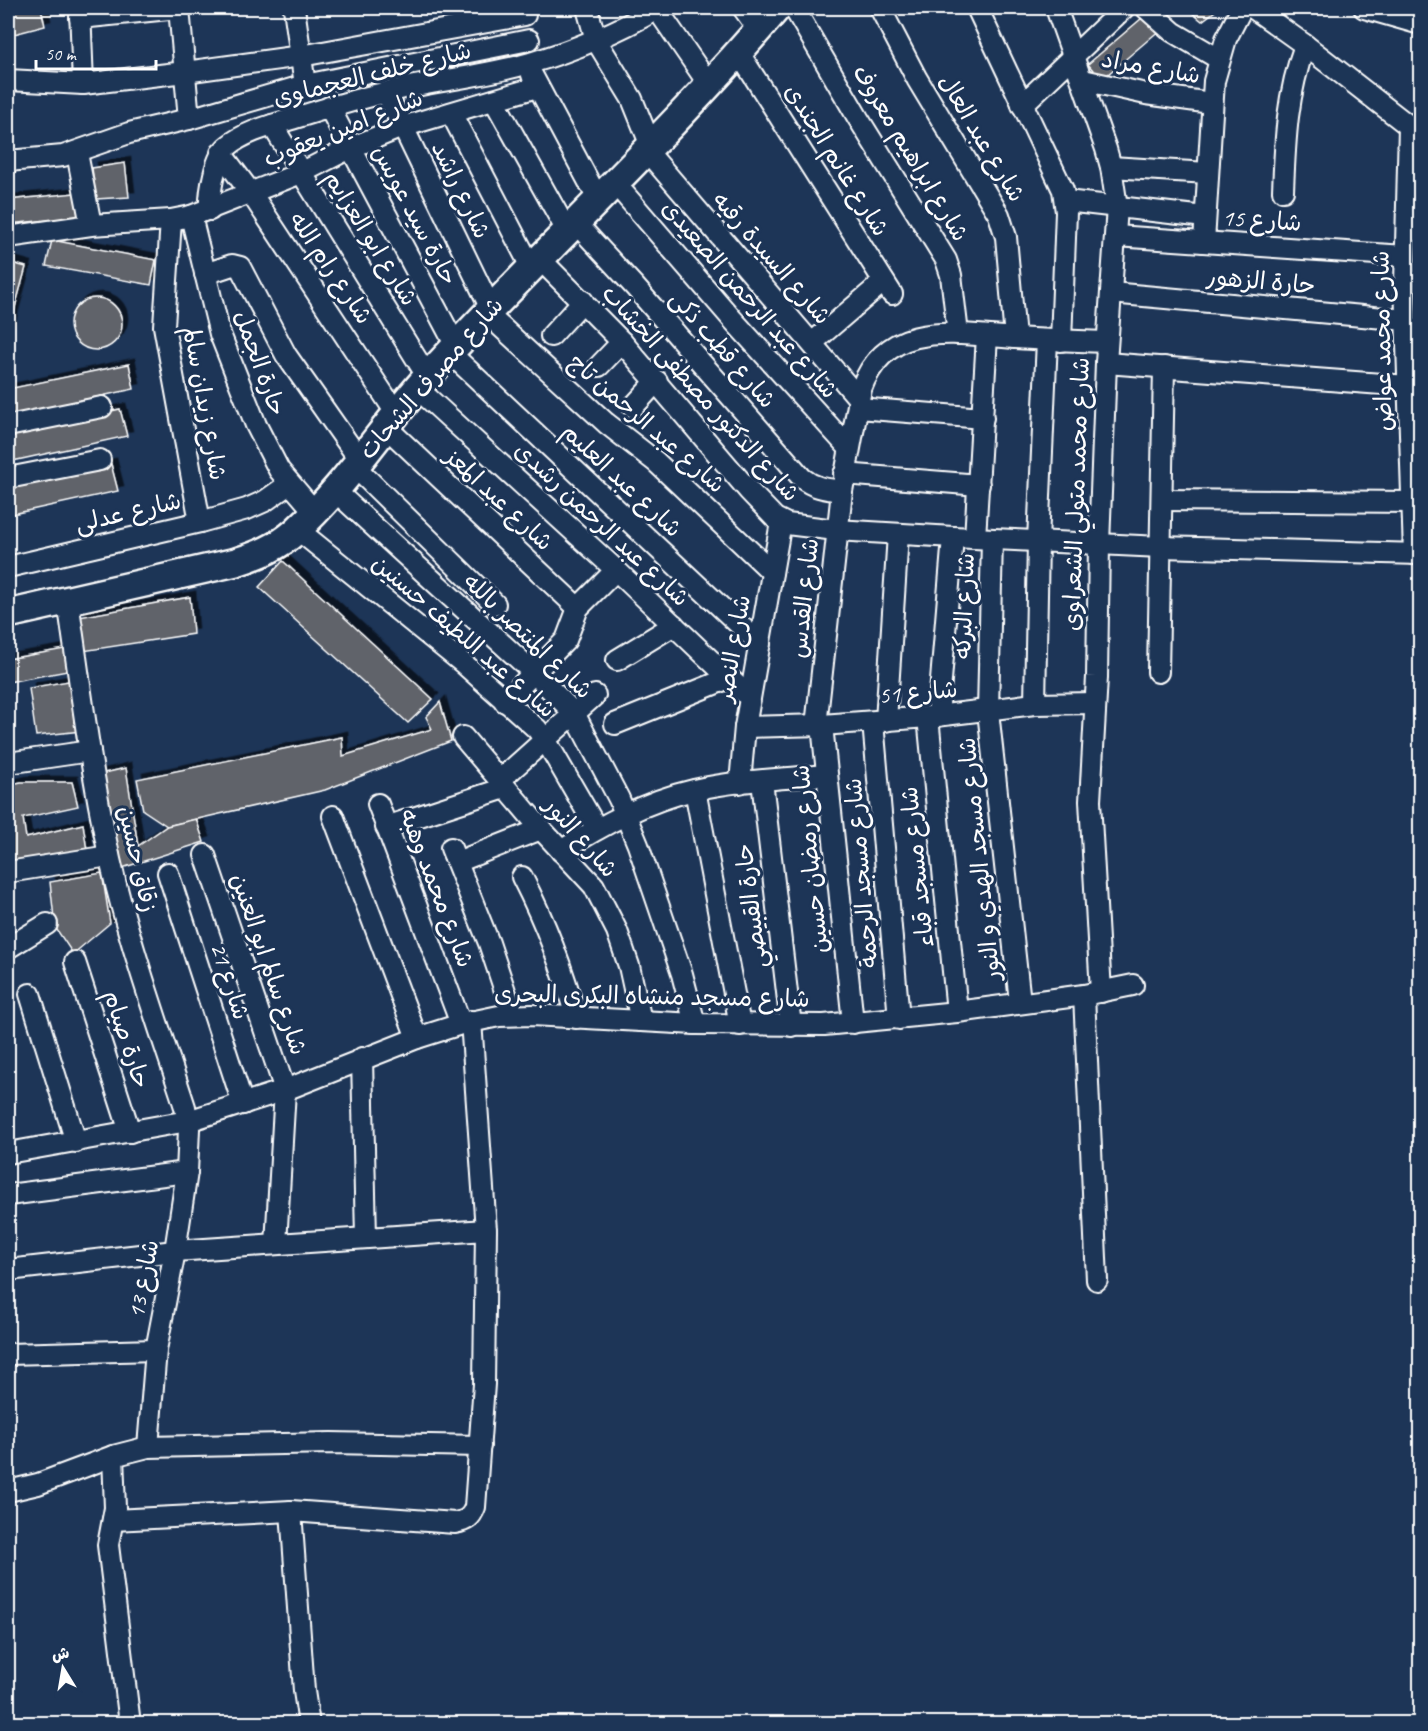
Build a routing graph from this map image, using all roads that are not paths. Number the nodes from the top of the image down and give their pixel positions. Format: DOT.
graph roads {
  1 [pos="179,8"];
  2 [pos="294,8"];
  3 [pos="587,8"];
  4 [pos="658,8"];
  5 [pos="743,8"];
  6 [pos="777,8"];
  7 [pos="795,8"];
  8 [pos="880,8"];
  9 [pos="977,8"];
  10 [pos="1056,8"];
  11 [pos="1124,8"];
  12 [pos="1146,8"];
  13 [pos="1242,8"];
  14 [pos="1253,8"];
  15 [pos="1364,8"];
  16 [pos="524,11"];
  17 [pos="80,13"];
  18 [pos="1420,24"];
  19 [pos="759,30"];
  20 [pos="529,40"];
  21 [pos="597,40"];
  22 [pos="1305,45"];
  23 [pos="739,53"];
  24 [pos="301,56"];
  25 [pos="1072,57"];
  26 [pos="1219,59"];
  27 [pos="529,63"];
  28 [pos="185,72"];
  29 [pos="8,80"];
  30 [pos="1083,80"];
  31 [pos="83,84"];
  32 [pos="305,85"];
  33 [pos="710,86"];
  34 [pos="537,87"];
  35 [pos="386,92"];
  36 [pos="494,100"];
  37 [pos="1211,103"];
  38 [pos="1022,105"];
  39 [pos="328,108"];
  40 [pos="451,113"];
  41 [pos="189,119"];
  42 [pos="273,125"];
  43 [pos="402,128"];
  44 [pos="1415,130"];
  45 [pos="350,148"];
  46 [pos="648,148"];
  47 [pos="77,153"];
  48 [pos="221,153"];
  49 [pos="8,161"];
  50 [pos="1111,167"];
  51 [pos="301,173"];
  52 [pos="1208,173"];
  53 [pos="606,191"];
  54 [pos="1283,191"];
  55 [pos="251,193"];
  56 [pos="1066,201"];
  57 [pos="1117,207"];
  58 [pos="201,213"];
  59 [pos="1413,214"];
  60 [pos="1206,217"];
  61 [pos="171,220"];
  62 [pos="91,225"];
  63 [pos="571,226"];
  64 [pos="1116,236"];
  65 [pos="8,237"];
  66 [pos="1204,242"];
  67 [pos="1405,256"];
  68 [pos="536,263"];
  69 [pos="205,274"];
  70 [pos="1413,285"];
  71 [pos="1111,293"];
  72 [pos="583,301"];
  73 [pos="489,312"];
  74 [pos="1406,320"];
  75 [pos="958,334"];
  76 [pos="551,336"];
  77 [pos="987,336"];
  78 [pos="1015,338"];
  79 [pos="1054,340"];
  80 [pos="622,342"];
  81 [pos="1107,342"];
  82 [pos="812,343"];
  83 [pos="453,350"];
  84 [pos="1106,363"];
  85 [pos="599,366"];
  86 [pos="1164,368"];
  87 [pos="657,381"];
  88 [pos="422,382"];
  89 [pos="1408,386"];
  90 [pos="859,403"];
  91 [pos="102,407"];
  92 [pos="633,407"];
  93 [pos="983,418"];
  94 [pos="391,419"];
  95 [pos="8,426"];
  96 [pos="849,448"];
  97 [pos="100,460"];
  98 [pos="357,462"];
  99 [pos="8,478"];
  100 [pos="843,482"];
  101 [pos="289,484"];
  102 [pos="979,485"];
  103 [pos="333,489"];
  104 [pos="1162,500"];
  105 [pos="1412,502"];
  106 [pos="306,520"];
  107 [pos="200,522"];
  108 [pos="781,522"];
  109 [pos="836,530"];
  110 [pos="898,534"];
  111 [pos="953,537"];
  112 [pos="984,538"];
  113 [pos="1038,541"];
  114 [pos="1098,544"];
  115 [pos="1161,547"];
  116 [pos="1417,554"];
  117 [pos="8,567"];
  118 [pos="616,570"];
  119 [pos="772,572"];
  120 [pos="68,601"];
  121 [pos="495,604"];
  122 [pos="578,608"];
  123 [pos="8,614"];
  124 [pos="674,625"];
  125 [pos="760,644"];
  126 [pos="617,660"];
  127 [pos="1158,672"];
  128 [pos="534,673"];
  129 [pos="729,678"];
  130 [pos="595,695"];
  131 [pos="750,698"];
  132 [pos="505,702"];
  133 [pos="1095,703"];
  134 [pos="1035,704"];
  135 [pos="988,711"];
  136 [pos="574,713"];
  137 [pos="933,717"];
  138 [pos="880,721"];
  139 [pos="615,724"];
  140 [pos="819,726"];
  141 [pos="745,727"];
  142 [pos="463,737"];
  143 [pos="545,740"];
  144 [pos="90,751"];
  145 [pos="8,763"];
  146 [pos="826,775"];
  147 [pos="762,780"];
  148 [pos="740,783"];
  149 [pos="502,784"];
  150 [pos="695,790"];
  151 [pos="378,804"];
  152 [pos="626,814"];
  153 [pos="333,816"];
  154 [pos="386,827"];
  155 [pos="541,829"];
  156 [pos="597,829"];
  157 [pos="561,850"];
  158 [pos="205,855"];
  159 [pos="110,856"];
  160 [pos="8,872"];
  161 [pos="168,873"];
  162 [pos="522,877"];
  163 [pos="47,924"];
  164 [pos="8,948"];
  165 [pos="75,962"];
  166 [pos="1133,986"];
  167 [pos="1092,993"];
  168 [pos="30,994"];
  169 [pos="1020,1002"];
  170 [pos="957,1012"];
  171 [pos="513,1015"];
  172 [pos="576,1018"];
  173 [pos="899,1019"];
  174 [pos="641,1021"];
  175 [pos="466,1022"];
  176 [pos="853,1023"];
  177 [pos="694,1024"];
  178 [pos="740,1025"];
  179 [pos="791,1026"];
  180 [pos="417,1038"];
  181 [pos="362,1058"];
  182 [pos="285,1090"];
  183 [pos="243,1104"];
  184 [pos="188,1121"];
  185 [pos="130,1132"];
  186 [pos="76,1142"];
  187 [pos="8,1153"];
  188 [pos="187,1172"];
  189 [pos="8,1196"];
  190 [pos="486,1230"];
  191 [pos="366,1238"];
  192 [pos="276,1244"];
  193 [pos="175,1251"];
  194 [pos="8,1270"];
  195 [pos="1097,1280"];
  196 [pos="156,1350"];
  197 [pos="8,1354"];
  198 [pos="480,1446"];
  199 [pos="148,1447"];
  200 [pos="113,1456"];
  201 [pos="8,1491"];
  202 [pos="291,1511"];
  203 [pos="113,1520"];
  204 [pos="130,1724"];
  205 [pos="309,1724"];
  1 -- 17 [label="street"];
  1 -- 28 [label="street"];
  2 -- 24 [label="street"];
  3 -- 21 [label="street, شارع السيدة رقيه"];
  4 -- 21 [label="street, شارع خلف العجماوى"];
  4 -- 33 [label="street"];
  5 -- 19 [label="street"];
  6 -- 19 [label="street, شارع مصرف الشحات"];
  7 -- 75 [label="street, شارع ابراهيم معروف"];
  8 -- 78 [label="street, شارع عبد العال"];
  9 -- 38 [label="street"];
  10 -- 25 [label="street, شارع محمد متولي الشعراوى"];
  11 -- 25 [label="street"];
  12 -- 26 [label="street"];
  13 -- 26 [label="street"];
  14 -- 22 [label="street"];
  15 -- 18 [label="street"];
  16 -- 20 [label="street, شارع عبد الرحمن الصعيدى"];
  16 -- 24 [label="street"];
  17 -- 31 [label="street"];
  19 -- 23 [label="street, شارع مصرف الشحات"];
  20 -- 27 [label="street, شارع عبد الرحمن الصعيدى"];
  20 -- 32 [label="street"];
  21 -- 27 [label="street, شارع خلف العجماوى"];
  21 -- 46 [label="street, شارع السيدة رقيه"];
  22 -- 44 [label="street"];
  22 -- 54 [label="street"];
  23 -- 33 [label="street, شارع مصرف الشحات"];
  23 -- 82 [label="street, شارع غانم الجندى"];
  24 -- 28 [label="street"];
  24 -- 32 [label="street"];
  25 -- 30 [label="street, شارع محمد متولي الشعراوى"];
  25 -- 38 [label="street"];
  26 -- 37 [label="street"];
  27 -- 34 [label="street, شارع عبد الرحمن الصعيدى"];
  27 -- 35 [label="street, شارع خلف العجماوى"];
  28 -- 31 [label="street"];
  28 -- 41 [label="street"];
  29 -- 31 [label="street"];
  30 -- 37 [label="street, شارع مراد"];
  30 -- 50 [label="street, شارع محمد متولي الشعراوى"];
  32 -- 41 [label="street"];
  33 -- 46 [label="street, شارع مصرف الشحات"];
  34 -- 36 [label="street, شارع امين يعقوب"];
  34 -- 53 [label="street, شارع عبد الرحمن الصعيدى"];
  35 -- 39 [label="street, شارع خلف العجماوى"];
  35 -- 43 [label="street, شارع راشد"];
  36 -- 40 [label="street, شارع امين يعقوب"];
  36 -- 63 [label="street, شارع قطب ذكى"];
  37 -- 52 [label="street"];
  38 -- 56 [label="street"];
  39 -- 42 [label="street, شارع خلف العجماوى"];
  39 -- 45 [label="street, حارة سيد عويس"];
  40 -- 43 [label="street, شارع امين يعقوب"];
  40 -- 68 [label="street, شارع الدكتور مصطفى الخشاب"];
  41 -- 47 [label="street"];
  42 -- 48 [label="street, شارع خلف العجماوى"];
  42 -- 51 [label="street, شارع ابو العزايم"];
  43 -- 45 [label="street, شارع امين يعقوب"];
  43 -- 73 [label="street, شارع راشد"];
  44 -- 59 [label="street, شارع محمد عواض"];
  45 -- 51 [label="street, شارع امين يعقوب"];
  45 -- 83 [label="street, حارة سيد عويس"];
  46 -- 53 [label="street, شارع مصرف الشحات"];
  46 -- 82 [label="street, شارع السيدة رقيه"];
  47 -- 49 [label="street"];
  47 -- 62 [label="street"];
  48 -- 55 [label="street, شارع رام الله"];
  48 -- 58 [label="street"];
  50 -- 52 [label="street"];
  50 -- 57 [label="street, شارع محمد متولي الشعراوى"];
  51 -- 55 [label="street, شارع امين يعقوب"];
  51 -- 88 [label="street, شارع ابو العزايم"];
  52 -- 60 [label="street"];
  53 -- 63 [label="street, شارع مصرف الشحات"];
  53 -- 96 [label="street, شارع عبد الرحمن الصعيدى"];
  55 -- 58 [label="street, شارع امين يعقوب"];
  55 -- 94 [label="street, شارع رام الله"];
  56 -- 57 [label="street"];
  56 -- 79 [label="street"];
  57 -- 60 [label="street"];
  57 -- 64 [label="street, شارع محمد متولي الشعراوى"];
  58 -- 61 [label="street, شارع امين يعقوب"];
  58 -- 69 [label="street, حارة الجمل"];
  59 -- 67 [label="street, شارع محمد عواض"];
  60 -- 66 [label="street"];
  61 -- 62 [label="street"];
  61 -- 107 [label="street, شارع زيدان سالم"];
  62 -- 65 [label="street"];
  63 -- 68 [label="street, شارع مصرف الشحات"];
  63 -- 100 [label="street, شارع قطب ذكى"];
  64 -- 66 [label="street, شارع 15"];
  64 -- 71 [label="street, شارع محمد متولي الشعراوى"];
  66 -- 67 [label="street, شارع 15"];
  67 -- 70 [label="street, شارع محمد عواض"];
  68 -- 72 [label="street, شارع الدكتور مصطفى الخشاب"];
  68 -- 73 [label="street, شارع مصرف الشحات"];
  69 -- 98 [label="street"];
  69 -- 101 [label="street, حارة الجمل"];
  70 -- 74 [label="street, شارع محمد عواض"];
  71 -- 74 [label="street, حارة الزهور"];
  71 -- 81 [label="street, شارع محمد متولي الشعراوى"];
  72 -- 76 [label="street"];
  72 -- 80 [label="street, شارع الدكتور مصطفى الخشاب"];
  73 -- 83 [label="street, شارع مصرف الشحات"];
  73 -- 119 [label="street, شارع عبد الرحمن تاج"];
  74 -- 89 [label="street, شارع محمد عواض"];
  75 -- 77 [label="street, شارع القدس"];
  75 -- 90 [label="street, شارع القدس"];
  77 -- 78 [label="street, شارع القدس"];
  77 -- 93 [label="street, شارع البركه"];
  78 -- 79 [label="street, شارع القدس"];
  79 -- 81 [label="street, شارع القدس"];
  79 -- 113 [label="street"];
  80 -- 85 [label="street"];
  80 -- 87 [label="street, شارع الدكتور مصطفى الخشاب"];
  81 -- 84 [label="street, شارع محمد متولي الشعراوى"];
  82 -- 90 [label="street, شارع السيدة رقيه"];
  83 -- 88 [label="street, شارع مصرف الشحات"];
  83 -- 125 [label="street, شارع عبد العليم"];
  84 -- 86 [label="street"];
  84 -- 114 [label="street, شارع محمد متولي الشعراوى"];
  86 -- 89 [label="street"];
  86 -- 104 [label="street"];
  87 -- 92 [label="street"];
  87 -- 108 [label="street, شارع الدكتور مصطفى الخشاب"];
  88 -- 94 [label="street, شارع مصرف الشحات"];
  88 -- 118 [label="street, شارع عبد الرحمن رشدى"];
  89 -- 105 [label="street, شارع محمد عواض"];
  90 -- 93 [label="street"];
  90 -- 96 [label="street, شارع القدس"];
  91 -- 95 [label="street"];
  93 -- 102 [label="street, شارع البركه"];
  94 -- 98 [label="street, شارع مصرف الشحات"];
  94 -- 122 [label="street, شارع عبد المعز"];
  96 -- 100 [label="street, شارع القدس"];
  97 -- 99 [label="street"];
  98 -- 103 [label="street, شارع مصرف الشحات"];
  98 -- 121 [label="street"];
  100 -- 102 [label="street, شارع قطب ذكى"];
  100 -- 109 [label="street, شارع القدس"];
  101 -- 106 [label="street, حارة الجمل"];
  101 -- 107 [label="street, شارع عدلى"];
  102 -- 112 [label="street, شارع البركه"];
  103 -- 106 [label="street, شارع مصرف الشحات"];
  103 -- 128 [label="street, شارع المنتصر بالله"];
  104 -- 105 [label="street"];
  104 -- 115 [label="street"];
  105 -- 116 [label="street, شارع محمد عواض"];
  106 -- 120 [label="street, شارع مصرف الشحات"];
  106 -- 132 [label="street, شارع عبد اللطيف حسنين"];
  107 -- 117 [label="street, شارع عدلى"];
  108 -- 109 [label="street, شارع الدكتور مصطفى الخشاب"];
  108 -- 119 [label="street, شارع النصر"];
  109 -- 110 [label="street, شارع الدكتور مصطفى الخشاب"];
  109 -- 140 [label="street, شارع القدس"];
  110 -- 111 [label="street, شارع الدكتور مصطفى الخشاب"];
  110 -- 138 [label="street, شارع مسجد الرحمة"];
  111 -- 112 [label="street, شارع الدكتور مصطفى الخشاب"];
  111 -- 137 [label="street, شارع مسجد قباء"];
  112 -- 113 [label="street, شارع الدكتور مصطفى الخشاب"];
  112 -- 135 [label="street, شارع البركه"];
  113 -- 114 [label="street, شارع الدكتور مصطفى الخشاب"];
  113 -- 134 [label="street"];
  114 -- 115 [label="street, شارع الدكتور مصطفى الخشاب"];
  114 -- 133 [label="street, شارع محمد متولي الشعراوى"];
  115 -- 116 [label="street, شارع الدكتور مصطفى الخشاب"];
  115 -- 127 [label="street"];
  118 -- 122 [label="street"];
  118 -- 124 [label="street, شارع عبد الرحمن رشدى"];
  119 -- 125 [label="street, شارع النصر"];
  120 -- 123 [label="street, شارع مصرف الشحات"];
  120 -- 144 [label="street, زقاق حسين"];
  122 -- 128 [label="street"];
  124 -- 126 [label="street"];
  124 -- 129 [label="street, شارع عبد الرحمن رشدى"];
  125 -- 131 [label="street, شارع النصر"];
  128 -- 132 [label="street"];
  128 -- 136 [label="street, شارع المنتصر بالله"];
  129 -- 131 [label="street, شارع عبد الرحمن رشدى"];
  129 -- 139 [label="street"];
  130 -- 136 [label="street"];
  131 -- 141 [label="street, شارع النصر"];
  132 -- 143 [label="street, شارع عبد اللطيف حسنين"];
  133 -- 134 [label="street, شارع 51"];
  133 -- 167 [label="street, شارع محمد متولي الشعراوى"];
  134 -- 135 [label="street, شارع 51"];
  135 -- 137 [label="street, شارع 51"];
  135 -- 169 [label="street, شارع مسجد الهدي و النور"];
  136 -- 143 [label="street"];
  136 -- 152 [label="street, شارع المنتصر بالله"];
  137 -- 138 [label="street, شارع 51"];
  137 -- 170 [label="street, شارع مسجد قباء"];
  138 -- 140 [label="street, شارع 51"];
  138 -- 173 [label="street, شارع مسجد الرحمة"];
  140 -- 141 [label="street, شارع 51"];
  140 -- 146 [label="street, شارع رمضان حسين"];
  141 -- 148 [label="street, شارع النصر"];
  142 -- 149 [label="street, شارع النور"];
  143 -- 149 [label="street"];
  143 -- 156 [label="street, شارع عبد اللطيف حسنين"];
  144 -- 145 [label="street"];
  144 -- 159 [label="street, زقاق حسين"];
  146 -- 147 [label="street"];
  146 -- 176 [label="street, شارع رمضان حسين"];
  147 -- 148 [label="street"];
  147 -- 179 [label="street, حارة القبيصي"];
  148 -- 150 [label="street"];
  149 -- 154 [label="street"];
  149 -- 155 [label="street, شارع النور"];
  150 -- 152 [label="street"];
  150 -- 178 [label="street"];
  151 -- 154 [label="street, شارع محمد وهبه"];
  152 -- 156 [label="street"];
  152 -- 177 [label="street, شارع المنتصر بالله"];
  153 -- 180 [label="street"];
  154 -- 175 [label="street, شارع محمد وهبه"];
  155 -- 157 [label="street, شارع النور"];
  155 -- 171 [label="street"];
  156 -- 157 [label="street"];
  157 -- 174 [label="street, شارع النور"];
  158 -- 182 [label="street, شارع سالم ابو العنين"];
  159 -- 160 [label="street"];
  159 -- 184 [label="street, زقاق حسين"];
  161 -- 183 [label="street, شارع 21"];
  162 -- 172 [label="street"];
  163 -- 164 [label="street"];
  165 -- 185 [label="street, حارة صيام"];
  166 -- 167 [label="street, شارع مسجد منشاه البكرى البحرى"];
  167 -- 169 [label="street, شارع مسجد منشاه البكرى البحرى"];
  167 -- 195 [label="street, شارع محمد متولي الشعراوى"];
  168 -- 186 [label="street"];
  169 -- 170 [label="street, شارع مسجد منشاه البكرى البحرى"];
  170 -- 173 [label="street, شارع مسجد منشاه البكرى البحرى"];
  171 -- 172 [label="street, شارع مسجد منشاه البكرى البحرى"];
  171 -- 175 [label="street, شارع مسجد منشاه البكرى البحرى"];
  172 -- 174 [label="street, شارع مسجد منشاه البكرى البحرى"];
  173 -- 176 [label="street, شارع مسجد منشاه البكرى البحرى"];
  174 -- 177 [label="street, شارع مسجد منشاه البكرى البحرى"];
  175 -- 180 [label="street, شارع مسجد منشاه البكرى البحرى"];
  175 -- 190 [label="street, شارع محمد وهبه"];
  176 -- 179 [label="street, شارع مسجد منشاه البكرى البحرى"];
  177 -- 178 [label="street, شارع مسجد منشاه البكرى البحرى"];
  178 -- 179 [label="street, شارع مسجد منشاه البكرى البحرى"];
  180 -- 181 [label="street, شارع مسجد منشاه البكرى البحرى"];
  181 -- 182 [label="street, شارع مسجد منشاه البكرى البحرى"];
  181 -- 191 [label="street"];
  182 -- 183 [label="street, شارع مسجد منشاه البكرى البحرى"];
  182 -- 192 [label="street"];
  183 -- 184 [label="street, شارع مسجد منشاه البكرى البحرى"];
  184 -- 185 [label="street, شارع مسجد منشاه البكرى البحرى"];
  184 -- 188 [label="street, شارع 13"];
  185 -- 186 [label="street, شارع مسجد منشاه البكرى البحرى"];
  186 -- 187 [label="street, شارع مسجد منشاه البكرى البحرى"];
  188 -- 189 [label="street"];
  188 -- 193 [label="street, شارع 13"];
  190 -- 191 [label="street"];
  190 -- 198 [label="street, شارع محمد وهبه"];
  191 -- 192 [label="street"];
  192 -- 193 [label="street"];
  193 -- 194 [label="street"];
  193 -- 196 [label="street, شارع 13"];
  196 -- 197 [label="street"];
  196 -- 199 [label="street, شارع 13"];
  198 -- 199 [label="street"];
  198 -- 202 [label="street, شارع محمد وهبه"];
  199 -- 200 [label="street"];
  200 -- 201 [label="street"];
  200 -- 203 [label="street"];
  202 -- 203 [label="street"];
  202 -- 205 [label="street"];
  203 -- 204 [label="street"];
}
